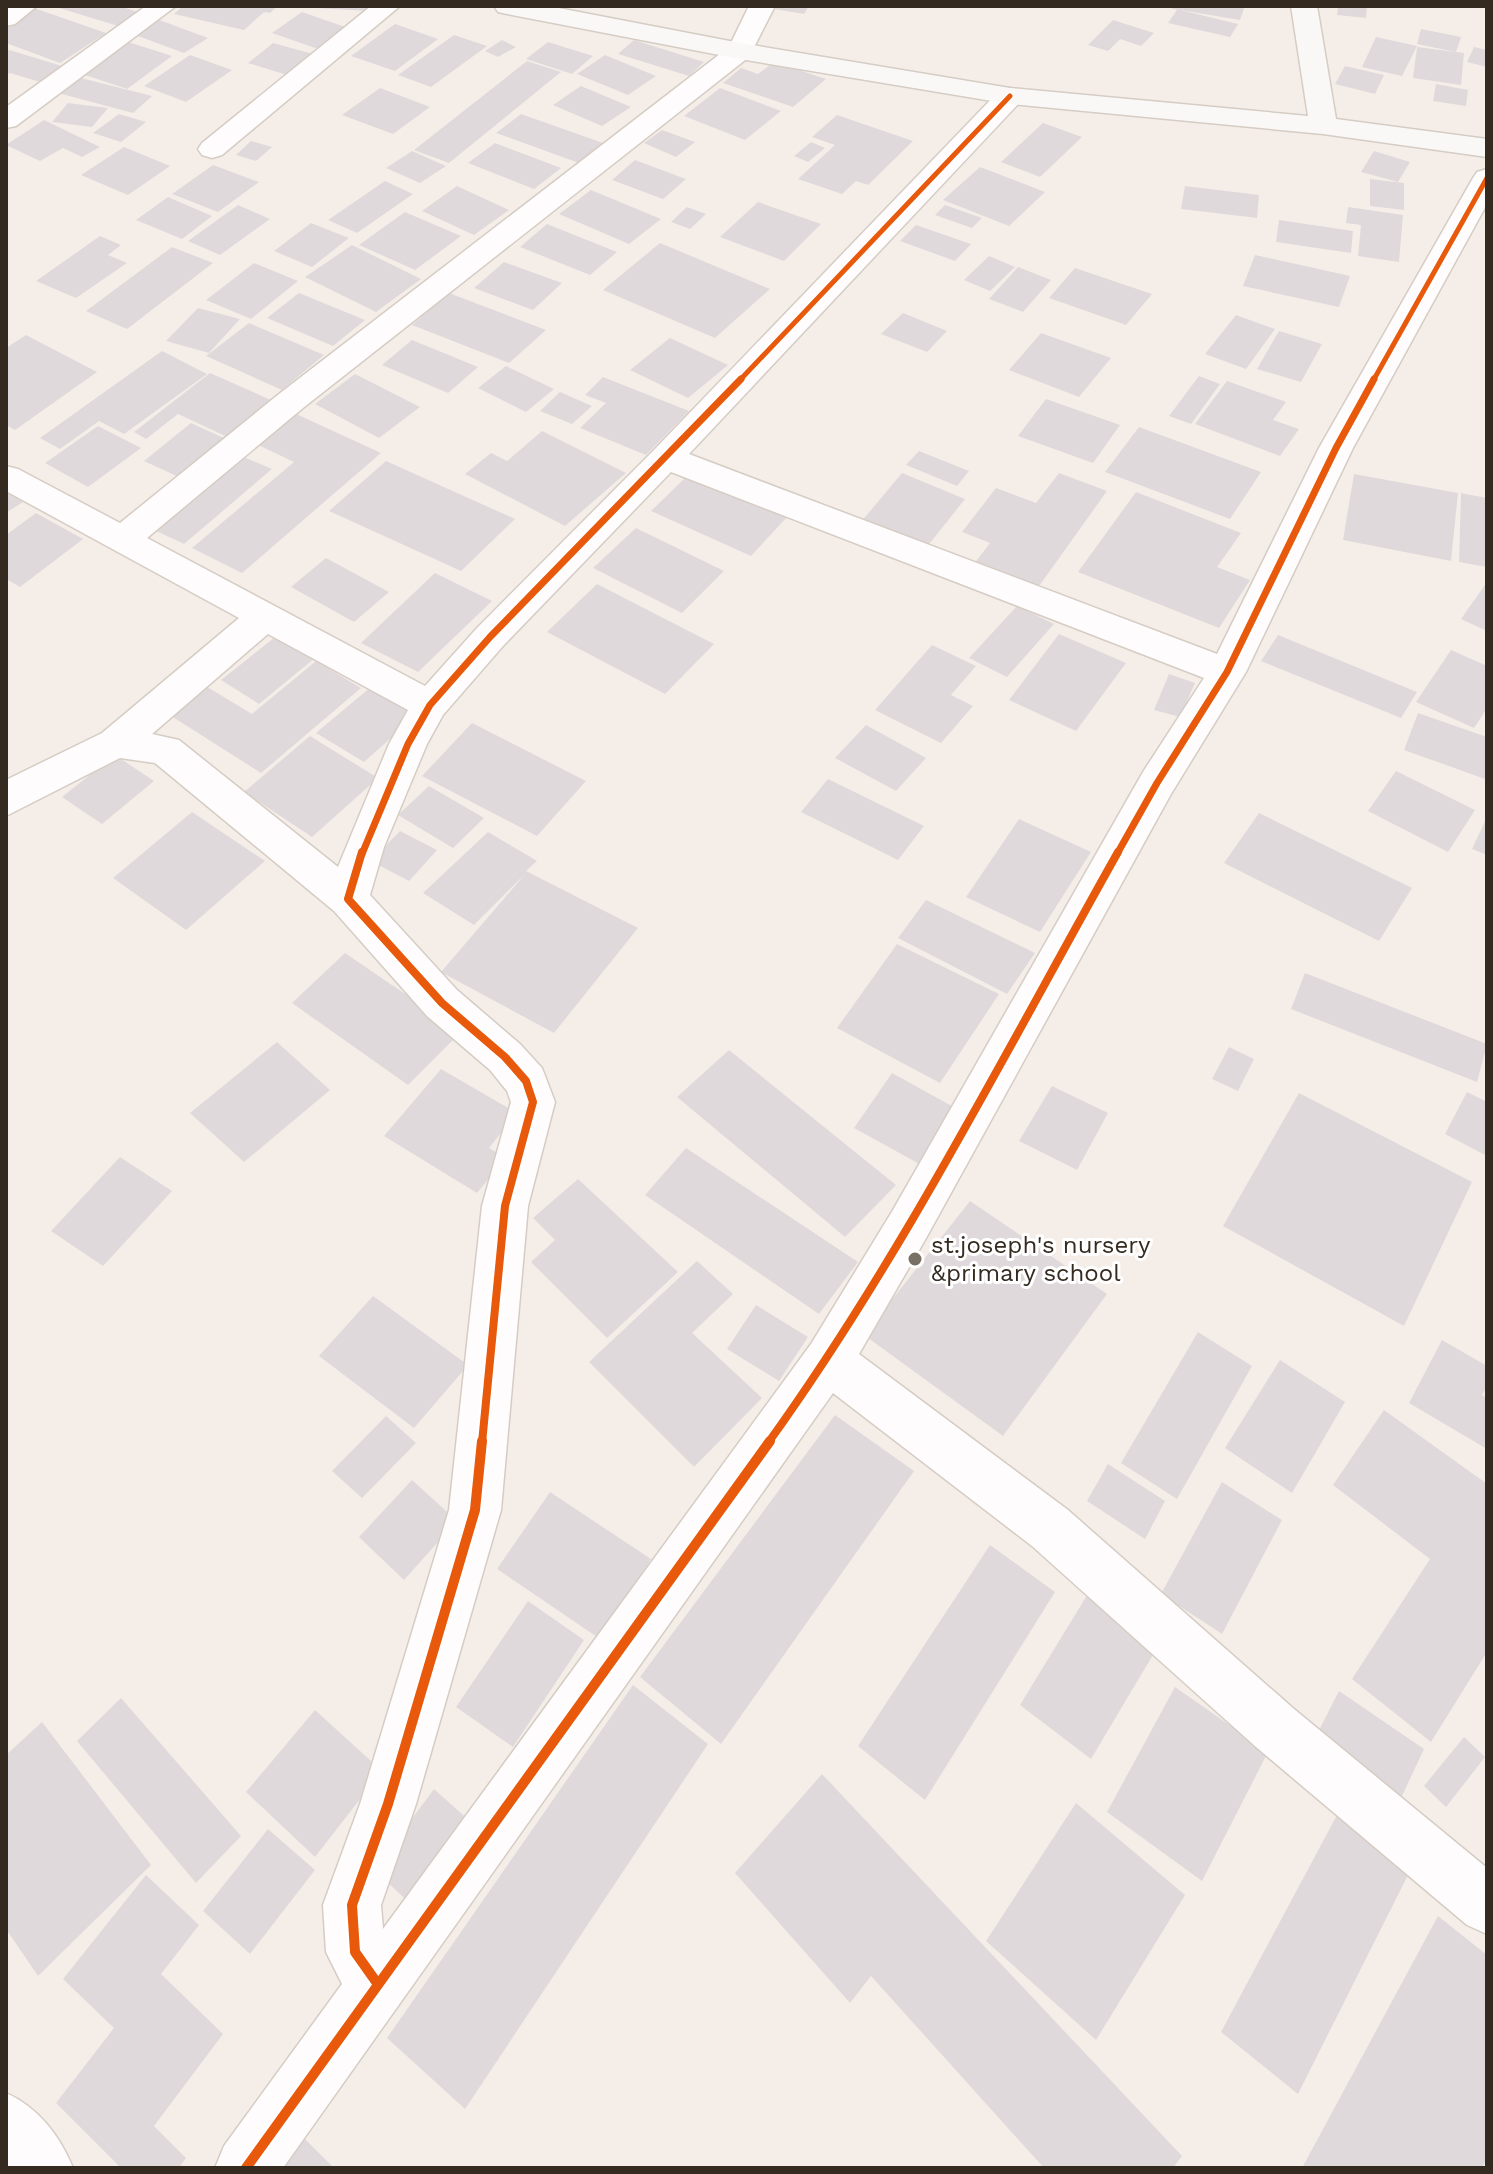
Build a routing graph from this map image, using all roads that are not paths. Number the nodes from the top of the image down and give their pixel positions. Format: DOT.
graph roads {
  1 [pos="24,6"];
  2 [pos="163,6"];
  3 [pos="387,6"];
  4 [pos="507,6"];
  5 [pos="762,6"];
  6 [pos="1304,6"];
  7 [pos="6,18"];
  8 [pos="740,51"];
  9 [pos="1010,96"];
  10 [pos="6,120"];
  11 [pos="1323,126"];
  12 [pos="1487,148"];
  13 [pos="212,149"];
  14 [pos="1487,178"];
  15 [pos="666,458"];
  16 [pos="6,477"];
  17 [pos="124,538"];
  18 [pos="266,615"];
  19 [pos="1227,672"];
  20 [pos="430,705"];
  21 [pos="116,743"];
  22 [pos="6,801"];
  23 [pos="348,899"];
  24 [pos="828,1360"];
  25 [pos="1487,1905"];
  26 [pos="377,1983"];
  27 [pos="6,2124"];
  28 [pos="42,2168"];
  29 [pos="246,2168"];
  1 -- 7 [label="street"];
  2 -- 10 [label="street"];
  3 -- 13 [label="street"];
  4 -- 8 [label="street"];
  5 -- 8 [label="street"];
  6 -- 11 [label="street"];
  8 -- 9 [label="street"];
  8 -- 17 [label="street"];
  9 -- 11 [label="street"];
  9 -- 15 [label="street"];
  11 -- 12 [label="street"];
  14 -- 19 [label="street"];
  15 -- 19 [label="street"];
  15 -- 20 [label="street"];
  16 -- 17 [label="street"];
  17 -- 18 [label="street"];
  18 -- 20 [label="street"];
  18 -- 21 [label="street"];
  19 -- 24 [label="street"];
  20 -- 23 [label="street"];
  21 -- 22 [label="street"];
  21 -- 23 [label="street"];
  23 -- 26 [label="street"];
  24 -- 25 [label="street"];
  24 -- 26 [label="street"];
  26 -- 29 [label="street"];
  27 -- 28 [label="street"];
}
